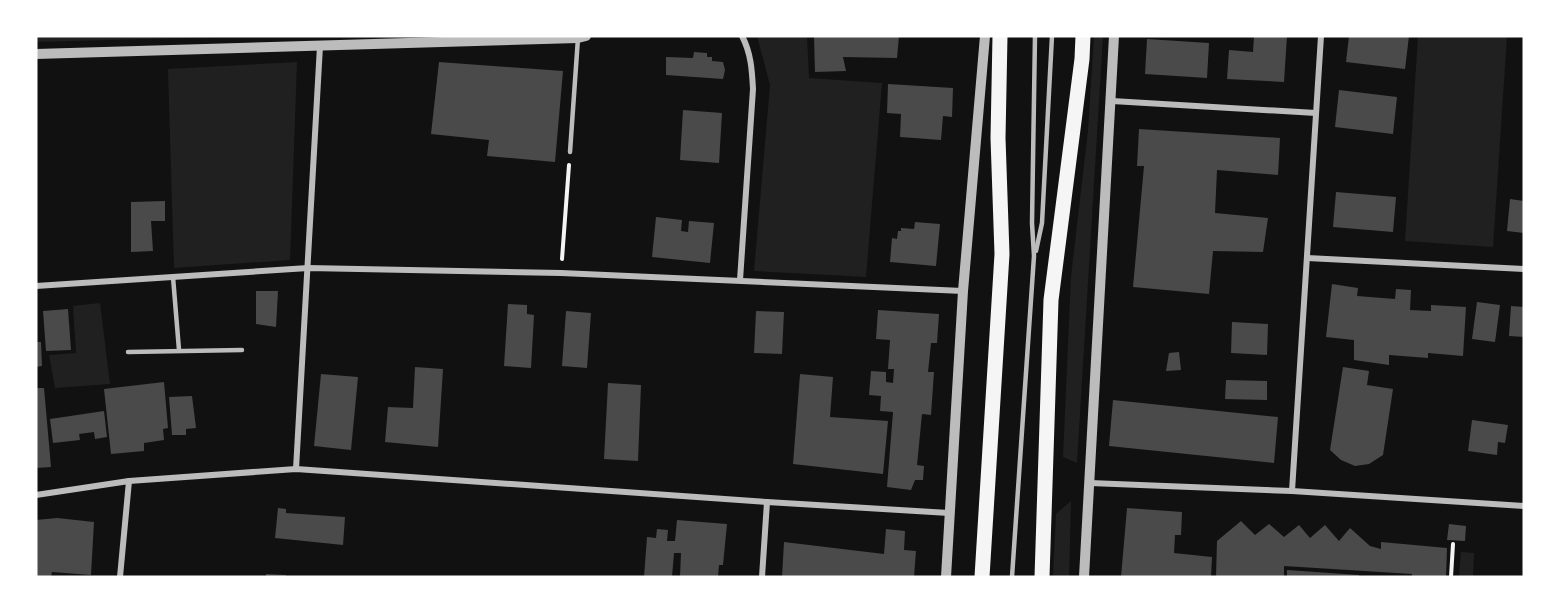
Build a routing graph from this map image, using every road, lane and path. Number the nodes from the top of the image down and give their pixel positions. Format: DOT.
graph roads {
  1 [pos="742,36"];
  2 [pos="985,36"];
  3 [pos="1000,36"];
  4 [pos="1035,36"];
  5 [pos="1052,36"];
  6 [pos="1083,36"];
  7 [pos="1114,36"];
  8 [pos="1321,36"];
  9 [pos="582,37"];
  10 [pos="320,46"];
  11 [pos="36,54"];
  12 [pos="1112,101"];
  13 [pos="1316,113"];
  14 [pos="570,152"];
  15 [pos="562,249"];
  16 [pos="1034,256"];
  17 [pos="1307,258"];
  18 [pos="308,268"];
  19 [pos="1524,269"];
  20 [pos="173,277"];
  21 [pos="740,280"];
  22 [pos="36,286"];
  23 [pos="963,291"];
  24 [pos="179,350"];
  25 [pos="243,350"];
  26 [pos="128,352"];
  27 [pos="296,469"];
  28 [pos="129,481"];
  29 [pos="1090,483"];
  30 [pos="1292,491"];
  31 [pos="36,495"];
  32 [pos="767,502"];
  33 [pos="1524,506"];
  34 [pos="948,513"];
  35 [pos="1453,544"];
  36 [pos="120,577"];
  37 [pos="762,577"];
  38 [pos="946,577"];
  39 [pos="982,577"];
  40 [pos="1012,577"];
  41 [pos="1042,577"];
  42 [pos="1084,577"];
  43 [pos="1451,577"];
  1 -- 21 [label="street"];
  2 -- 23 [label="street"];
  3 -- 39 [label="main road"];
  4 -- 16 [label="lane"];
  5 -- 16 [label="lane"];
  6 -- 41 [label="main road"];
  7 -- 12 [label="street"];
  8 -- 13 [label="street"];
  9 -- 10 [label="street"];
  9 -- 14 [label="lane"];
  10 -- 11 [label="street"];
  10 -- 18 [label="street"];
  12 -- 13 [label="street"];
  12 -- 29 [label="street"];
  13 -- 17 [label="street"];
  14 -- 15 [label="path"];
  16 -- 40 [label="lane"];
  17 -- 19 [label="street"];
  17 -- 30 [label="street"];
  18 -- 20 [label="street"];
  18 -- 21 [label="street"];
  18 -- 27 [label="street"];
  20 -- 22 [label="street"];
  20 -- 24 [label="lane"];
  21 -- 23 [label="street"];
  23 -- 34 [label="street"];
  24 -- 25 [label="lane"];
  24 -- 26 [label="lane"];
  27 -- 28 [label="street"];
  27 -- 32 [label="street"];
  28 -- 31 [label="street"];
  28 -- 36 [label="street"];
  29 -- 30 [label="street"];
  29 -- 42 [label="street"];
  30 -- 33 [label="street"];
  32 -- 34 [label="street"];
  32 -- 37 [label="street"];
  34 -- 38 [label="street"];
  35 -- 43 [label="path"];
}
